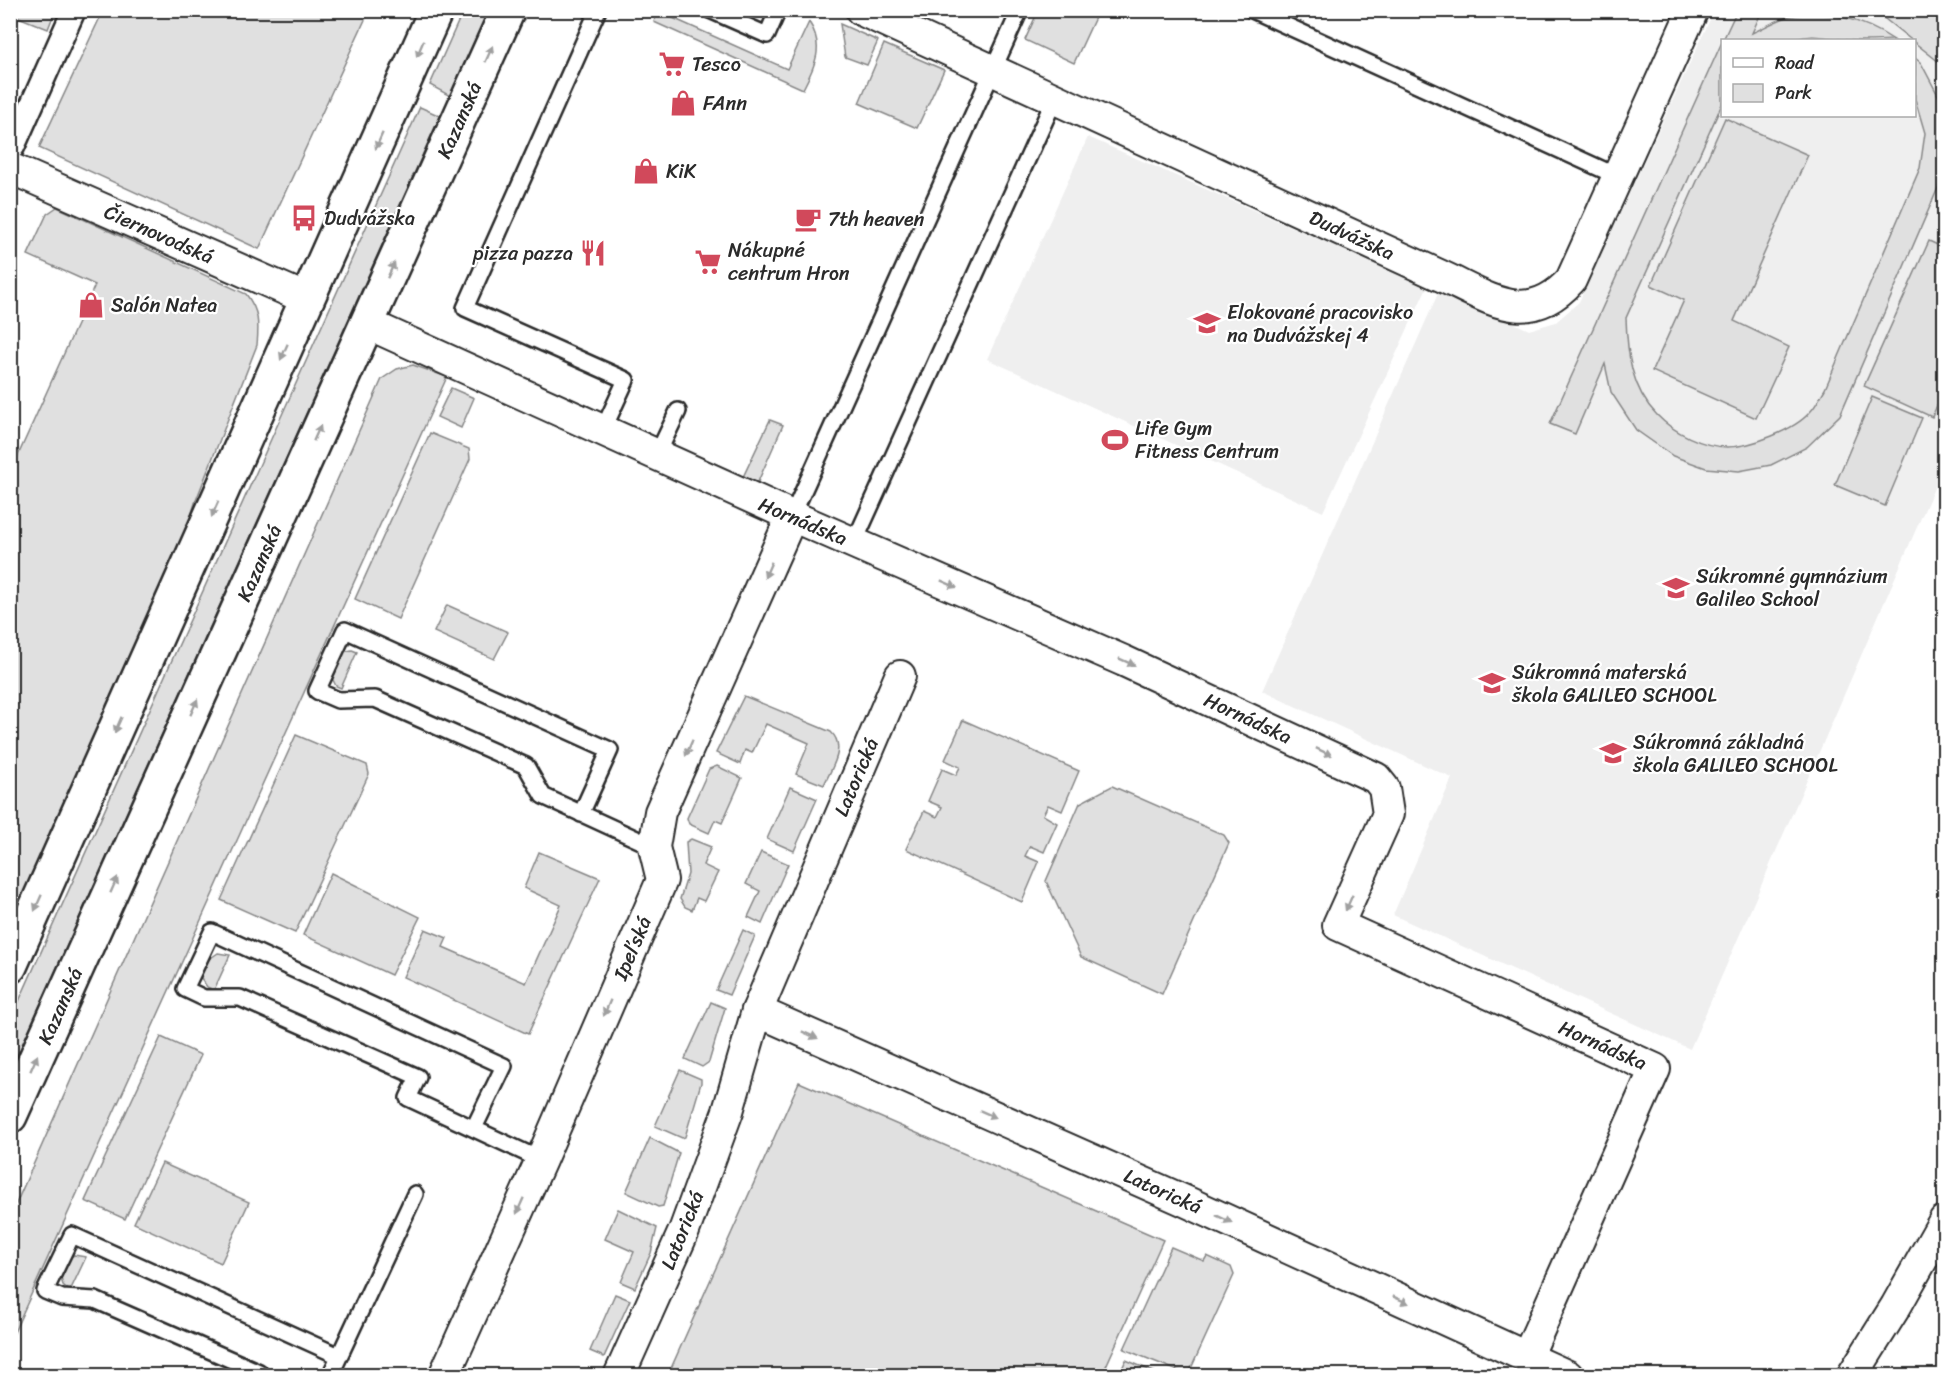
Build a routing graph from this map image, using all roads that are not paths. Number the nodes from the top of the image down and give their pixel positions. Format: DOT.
graph roads {
  1 [pos="74,10"];
  2 [pos="436,10"];
  3 [pos="508,10"];
  4 [pos="598,10"];
  5 [pos="710,10"];
  6 [pos="778,10"];
  7 [pos="1020,10"];
  8 [pos="1252,10"];
  9 [pos="1693,10"];
  10 [pos="874,13"];
  11 [pos="991,69"];
  12 [pos="1055,98"];
  13 [pos="13,168"];
  14 [pos="1619,177"];
  15 [pos="308,299"];
  16 [pos="366,323"];
  17 [pos="678,411"];
  18 [pos="603,430"];
  19 [pos="657,455"];
  20 [pos="792,516"];
  21 [pos="854,543"];
  22 [pos="900,676"];
  23 [pos="581,814"];
  24 [pos="654,847"];
  25 [pos="10,966"];
  26 [pos="757,1011"];
  27 [pos="10,1116"];
  28 [pos="474,1128"];
  29 [pos="541,1160"];
  30 [pos="415,1194"];
  31 [pos="1944,1221"];
  32 [pos="339,1356"];
  33 [pos="1527,1357"];
  34 [pos="258,1376"];
  35 [pos="330,1376"];
  36 [pos="444,1376"];
  37 [pos="619,1376"];
  38 [pos="1568,1376"];
  39 [pos="1852,1376"];
  1 -- 13 [label="street"];
  2 -- 15 [label="main road, one-way"];
  16 -- 3 [label="main road, Kazanská, one-way"];
  4 -- 18 [label="lane"];
  5 -- 6 [label="lane"];
  7 -- 11 [label="lane"];
  8 -- 14 [label="lane"];
  9 -- 14 [label="street, Dudvážska"];
  10 -- 11 [label="street, Dudvážska"];
  11 -- 12 [label="street, Dudvážska"];
  11 -- 20 [label="lane"];
  12 -- 14 [label="street, Dudvážska"];
  12 -- 21 [label="lane"];
  13 -- 15 [label="street, Čiernovodská"];
  15 -- 25 [label="main road, one-way"];
  16 -- 18 [label="street, Hornádska"];
  27 -- 16 [label="main road, Kazanská, one-way"];
  17 -- 19 [label="lane"];
  18 -- 19 [label="street, Hornádska"];
  19 -- 20 [label="street, Hornádska"];
  20 -- 21 [label="street, Hornádska"];
  20 -- 24 [label="street, Ipeľská, one-way"];
  21 -- 33 [label="street, Hornádska, one-way"];
  22 -- 26 [label="street, Latorická"];
  23 -- 23 [label="lane"];
  23 -- 24 [label="lane"];
  24 -- 29 [label="street, Ipeľská, one-way"];
  26 -- 33 [label="street, Latorická, one-way"];
  26 -- 37 [label="street, Latorická"];
  28 -- 28 [label="lane"];
  28 -- 29 [label="lane"];
  29 -- 36 [label="street, Ipeľská, one-way"];
  30 -- 32 [label="lane"];
  31 -- 39 [label="street"];
  32 -- 34 [label="lane"];
  32 -- 35 [label="lane"];
  33 -- 38 [label="street, Latorická"];
}
